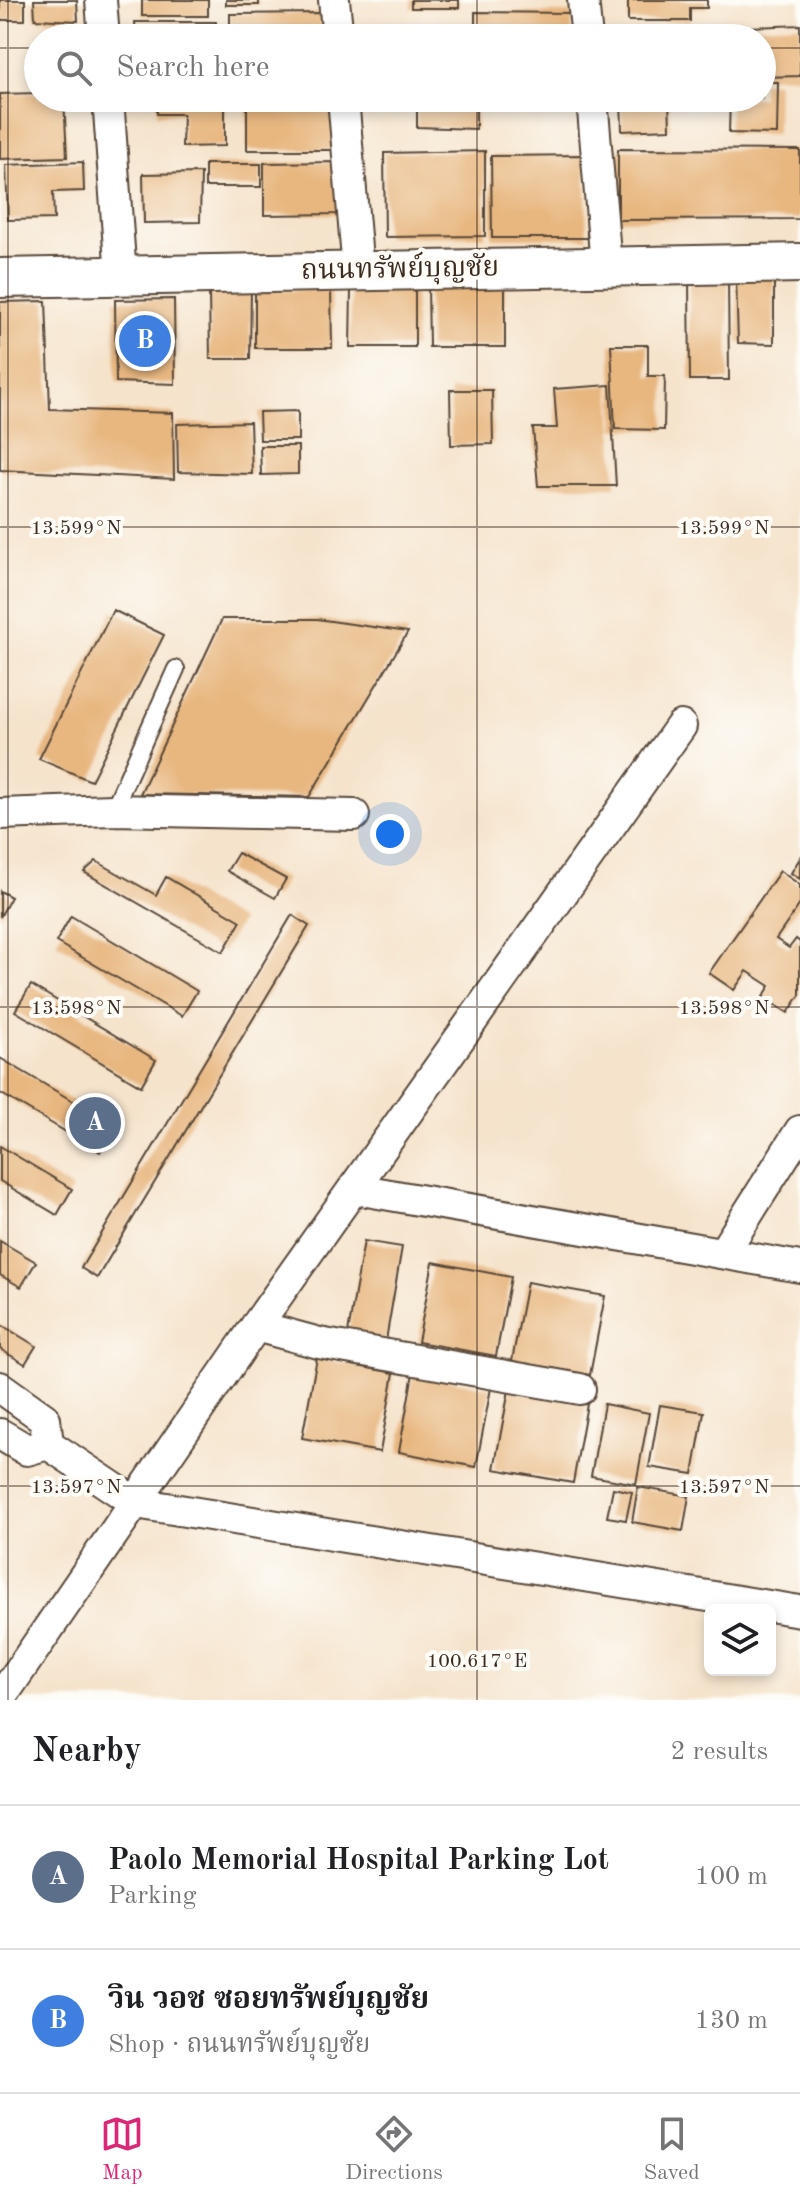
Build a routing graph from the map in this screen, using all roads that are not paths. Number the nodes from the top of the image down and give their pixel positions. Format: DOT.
graph roads {
  1 [pos="101,0"];
  2 [pos="334,0"];
  3 [pos="583,0"];
  4 [pos="103,24"];
  5 [pos="337,24"];
  6 [pos="586,24"];
  7 [pos="109,112"];
  8 [pos="344,112"];
  9 [pos="593,112"];
  10 [pos="800,263"];
  11 [pos="606,266"];
  12 [pos="358,271"];
  13 [pos="121,276"];
  14 [pos="0,278"];
  15 [pos="176,669"];
  16 [pos="681,726"];
  17 [pos="113,810"];
  18 [pos="0,814"];
  19 [pos="354,815"];
  20 [pos="800,1131"];
  21 [pos="356,1189"];
  22 [pos="723,1253"];
  23 [pos="800,1267"];
  24 [pos="256,1326"];
  25 [pos="0,1387"];
  26 [pos="580,1389"];
  27 [pos="0,1434"];
  28 [pos="48,1444"];
  29 [pos="136,1503"];
  30 [pos="800,1611"];
  31 [pos="0,1699"];
  1 -- 4 [label="street"];
  2 -- 5 [label="street"];
  3 -- 6 [label="street"];
  7 -- 13 [label="street"];
  8 -- 12 [label="street"];
  9 -- 11 [label="street"];
  10 -- 11 [label="street, ถนนทรัพย์บุญชัย"];
  11 -- 12 [label="street, ถนนทรัพย์บุญชัย"];
  12 -- 13 [label="street, ถนนทรัพย์บุญชัย"];
  13 -- 14 [label="street, ถนนทรัพย์บุญชัย"];
  15 -- 17 [label="lane"];
  16 -- 21 [label="street"];
  17 -- 18 [label="street"];
  17 -- 19 [label="street"];
  20 -- 22 [label="street"];
  21 -- 22 [label="street"];
  21 -- 24 [label="street"];
  22 -- 23 [label="street"];
  24 -- 26 [label="street"];
  24 -- 29 [label="street"];
  25 -- 28 [label="street"];
  27 -- 28 [label="street"];
  28 -- 29 [label="street"];
  29 -- 30 [label="street"];
  29 -- 31 [label="street"];
}
